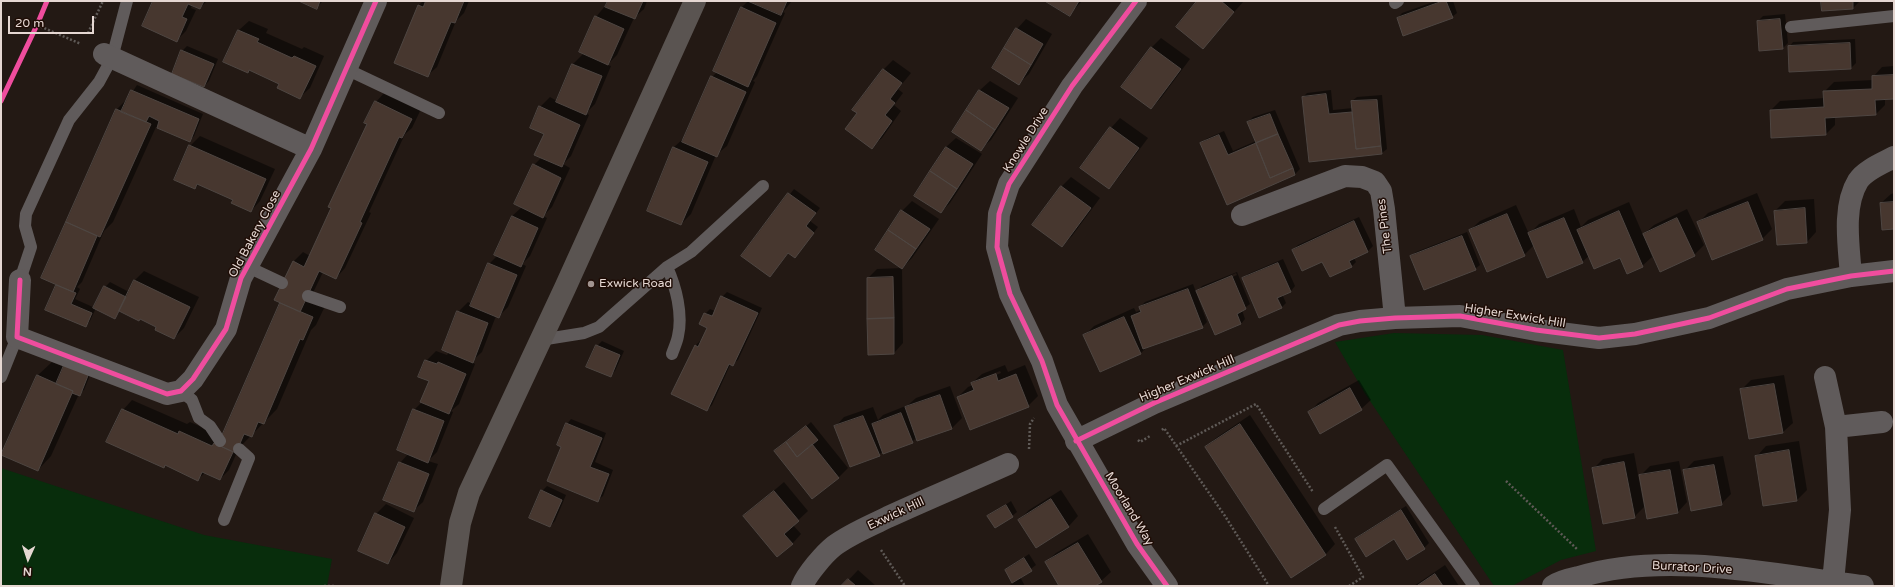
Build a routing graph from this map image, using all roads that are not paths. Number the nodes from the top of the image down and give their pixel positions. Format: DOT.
graph roads {
  1 [pos="127,1"];
  2 [pos="376,1"];
  3 [pos="695,1"];
  4 [pos="1136,1"];
  5 [pos="1894,16"];
  6 [pos="1791,27"];
  7 [pos="108,56"];
  8 [pos="346,69"];
  9 [pos="439,112"];
  10 [pos="310,149"];
  11 [pos="1894,156"];
  12 [pos="763,186"];
  13 [pos="1242,215"];
  14 [pos="248,266"];
  15 [pos="667,268"];
  16 [pos="1894,271"];
  17 [pos="1851,276"];
  18 [pos="20,280"];
  19 [pos="282,283"];
  20 [pos="308,296"];
  21 [pos="340,307"];
  22 [pos="1394,318"];
  23 [pos="18,337"];
  24 [pos="540,340"];
  25 [pos="672,354"];
  26 [pos="1,377"];
  27 [pos="1824,377"];
  28 [pos="181,391"];
  29 [pos="1882,422"];
  30 [pos="1836,427"];
  31 [pos="220,441"];
  32 [pos="1076,441"];
  33 [pos="239,449"];
  34 [pos="1008,464"];
  35 [pos="1324,508"];
  36 [pos="224,520"];
  37 [pos="1833,582"];
  38 [pos="451,586"];
  39 [pos="802,586"];
  40 [pos="1166,586"];
  41 [pos="1474,586"];
  42 [pos="1553,586"];
  43 [pos="1863,586"];
  1 -- 7 [label="lane"];
  2 -- 8 [label="street, Old Bakery Close"];
  3 -- 24 [label="street"];
  4 -- 32 [label="street, Knowle Drive"];
  5 -- 6 [label="lane"];
  7 -- 10 [label="street"];
  7 -- 18 [label="lane"];
  8 -- 9 [label="lane"];
  8 -- 10 [label="street, Old Bakery Close"];
  10 -- 14 [label="street, Old Bakery Close"];
  11 -- 17 [label="street"];
  12 -- 15 [label="lane"];
  13 -- 22 [label="street, The Pines"];
  14 -- 19 [label="lane"];
  14 -- 28 [label="street, Old Bakery Close"];
  15 -- 24 [label="lane"];
  15 -- 25 [label="lane"];
  16 -- 17 [label="street, Higher Exwick Hill"];
  17 -- 22 [label="street, Higher Exwick Hill"];
  18 -- 23 [label="street"];
  20 -- 21 [label="lane"];
  22 -- 32 [label="street, Higher Exwick Hill"];
  23 -- 26 [label="lane"];
  23 -- 28 [label="street"];
  24 -- 38 [label="street"];
  27 -- 30 [label="street"];
  28 -- 31 [label="lane"];
  29 -- 30 [label="street"];
  30 -- 37 [label="street"];
  32 -- 40 [label="street, Moorland Way"];
  33 -- 36 [label="lane"];
  34 -- 39 [label="street, Exwick Hill"];
  35 -- 41 [label="lane"];
  37 -- 42 [label="street, Burrator Drive"];
  37 -- 43 [label="street, Burrator Drive"];
}
